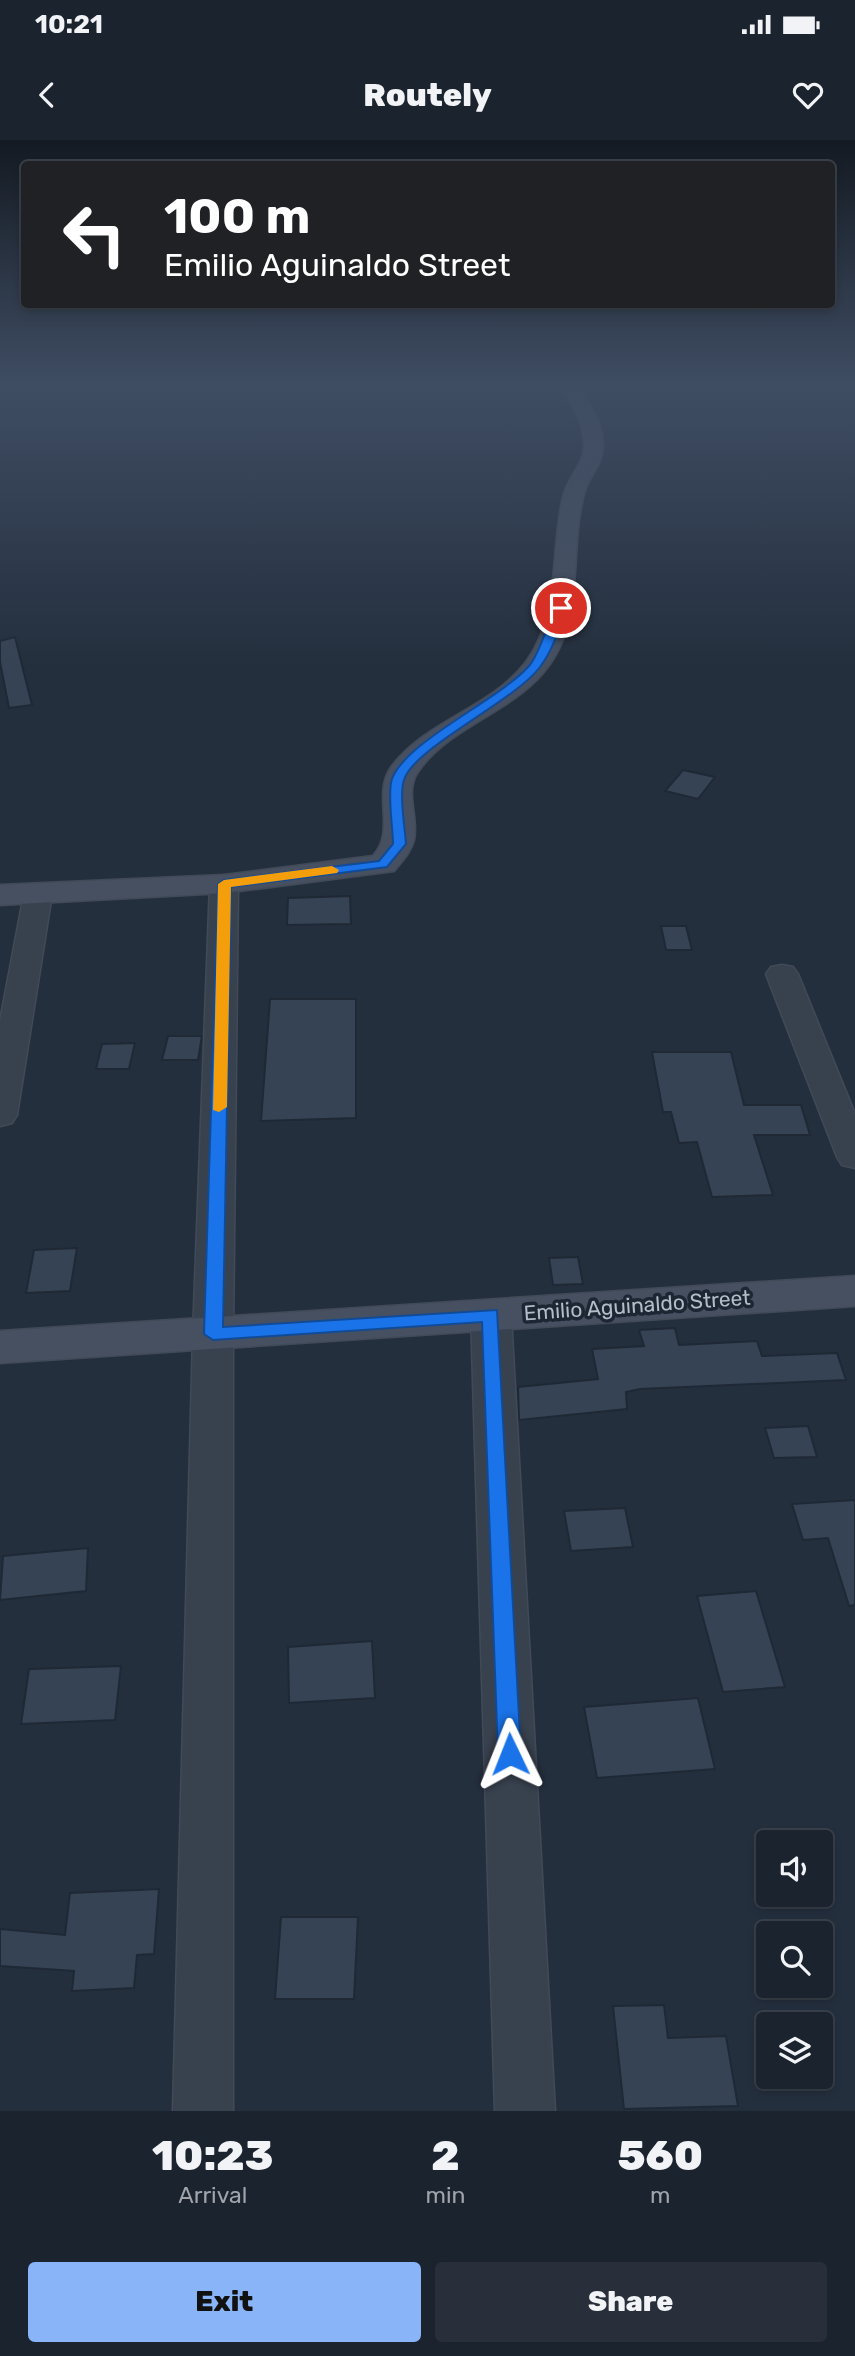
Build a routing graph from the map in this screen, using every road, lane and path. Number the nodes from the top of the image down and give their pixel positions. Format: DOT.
graph roads {
  1 [pos="581,478"];
  2 [pos="224,884"];
  3 [pos="38,894"];
  4 [pos="0,895"];
  5 [pos="782,974"];
  6 [pos="0,1115"];
  7 [pos="855,1157"];
  8 [pos="855,1291"];
  9 [pos="491,1315"];
  10 [pos="213,1334"];
  11 [pos="0,1347"];
  12 [pos="203,2111"];
  13 [pos="525,2111"];
  1 -- 2 [label="street"];
  2 -- 3 [label="street"];
  2 -- 10 [label="street"];
  3 -- 4 [label="street"];
  3 -- 6 [label="street"];
  5 -- 7 [label="street"];
  8 -- 9 [label="street, Emilio Aguinaldo Street"];
  9 -- 10 [label="street, Emilio Aguinaldo Street"];
  9 -- 13 [label="street"];
  10 -- 11 [label="street, Emilio Aguinaldo Street"];
  10 -- 12 [label="street"];
}
